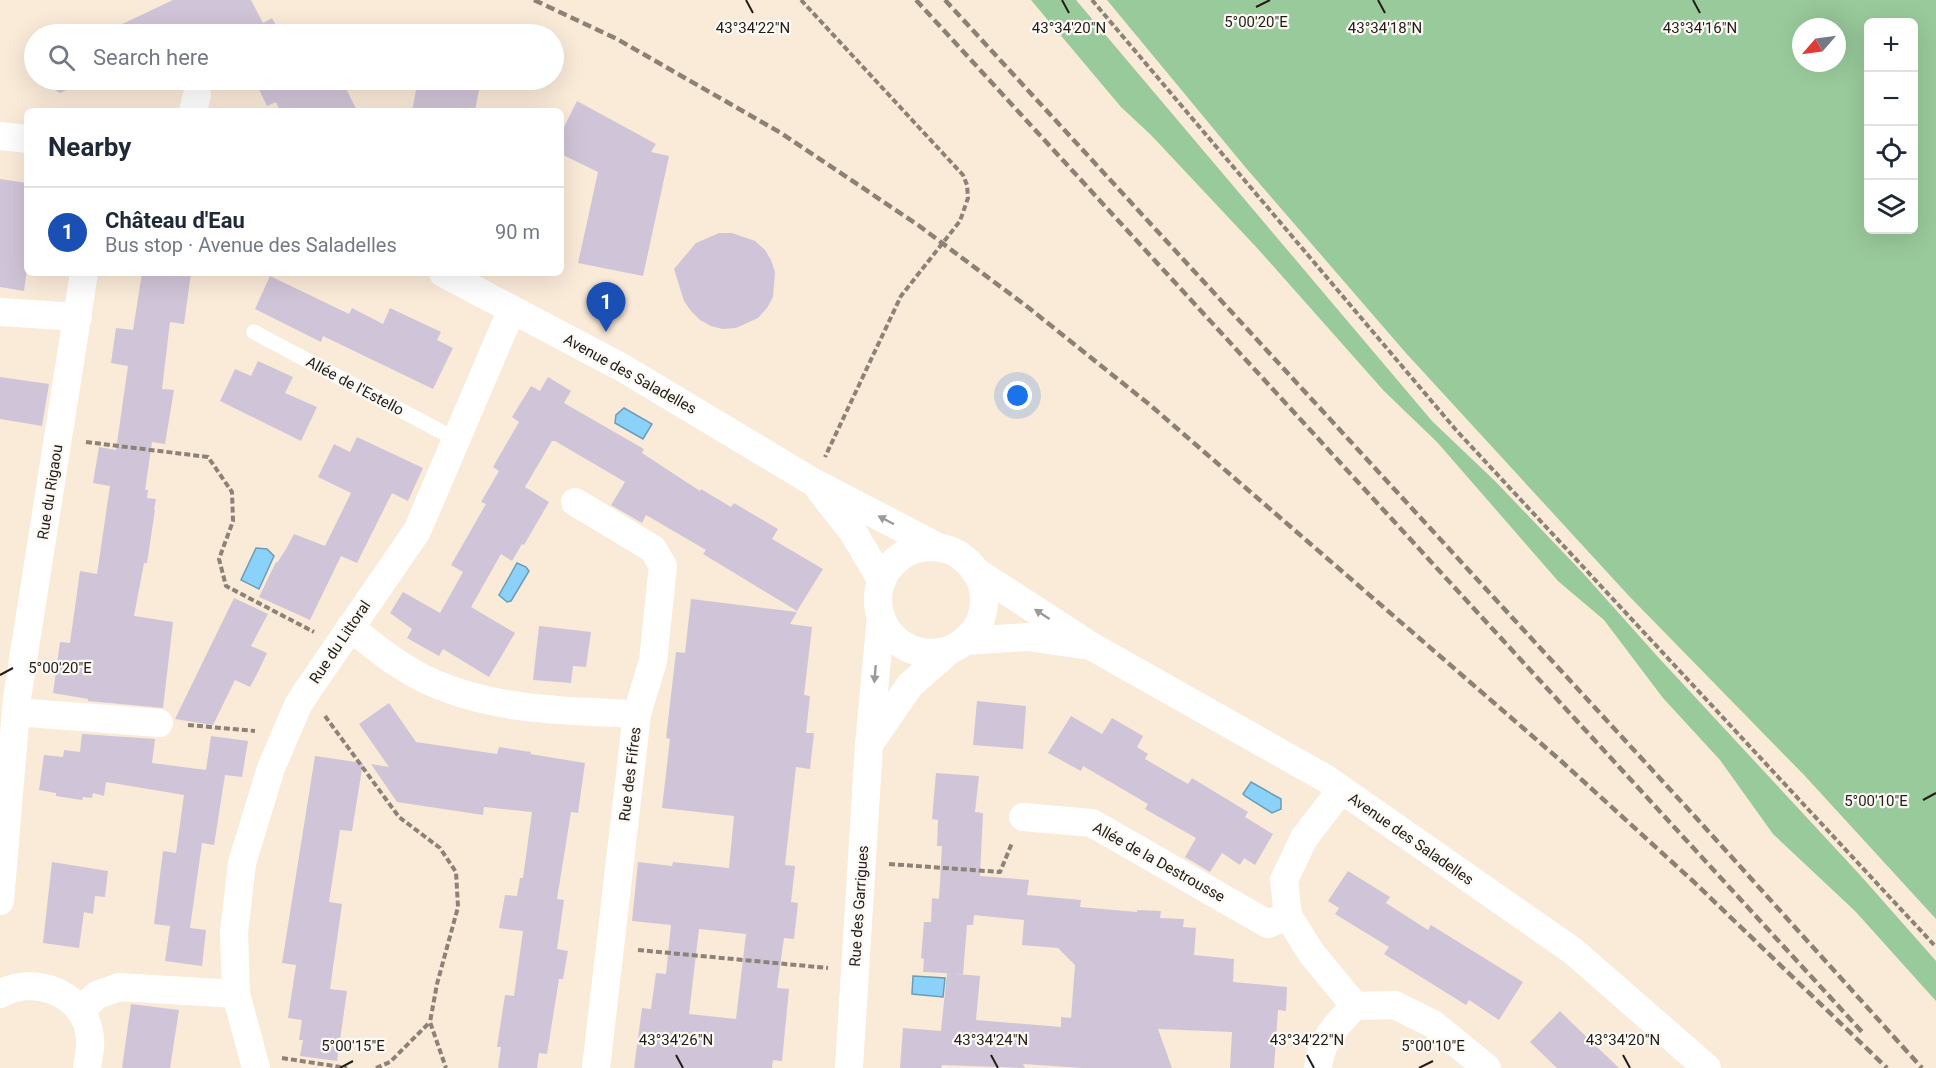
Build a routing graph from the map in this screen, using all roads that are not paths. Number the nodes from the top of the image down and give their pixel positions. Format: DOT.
graph roads {
  1 [pos="0,136"];
  2 [pos="24,139"];
  3 [pos="84,276"];
  4 [pos="449,276"];
  5 [pos="512,309"];
  6 [pos="0,312"];
  7 [pos="78,317"];
  8 [pos="254,332"];
  9 [pos="455,440"];
  10 [pos="813,482"];
  11 [pos="575,502"];
  12 [pos="938,547"];
  13 [pos="974,570"];
  14 [pos="882,581"];
  15 [pos="881,616"];
  16 [pos="344,636"];
  17 [pos="958,645"];
  18 [pos="1091,646"];
  19 [pos="11,702"];
  20 [pos="637,714"];
  21 [pos="159,723"];
  22 [pos="869,745"];
  23 [pos="1341,790"];
  24 [pos="1023,817"];
  25 [pos="0,901"];
  26 [pos="1288,916"];
  27 [pos="0,994"];
  28 [pos="236,994"];
  29 [pos="1355,1006"];
  30 [pos="80,1011"];
  31 [pos="253,1060"];
  32 [pos="87,1068"];
  33 [pos="596,1068"];
  34 [pos="849,1068"];
  35 [pos="1318,1068"];
  36 [pos="1487,1068"];
  37 [pos="1707,1068"];
  1 -- 2 [label="street"];
  3 -- 7 [label="street, Rue du Rigaou"];
  4 -- 5 [label="street, Avenue des Saladelles"];
  5 -- 9 [label="street, Rue du Littoral"];
  5 -- 10 [label="street, Avenue des Saladelles"];
  6 -- 7 [label="street"];
  7 -- 19 [label="street, Rue du Rigaou"];
  8 -- 9 [label="lane, Allée de l'Estello"];
  9 -- 16 [label="street, Rue du Littoral"];
  12 -- 10 [label="street, Avenue des Saladelles, one-way"];
  10 -- 14 [label="street, Avenue des Saladelles"];
  11 -- 20 [label="street"];
  12 -- 13 [label="street"];
  12 -- 14 [label="street"];
  13 -- 17 [label="street"];
  18 -- 13 [label="street, Avenue des Saladelles, one-way"];
  14 -- 15 [label="street"];
  15 -- 17 [label="street"];
  15 -- 22 [label="street, Rue des Garrigues, one-way"];
  16 -- 20 [label="street, Rue des Fifres"];
  16 -- 28 [label="street, Rue du Littoral"];
  17 -- 18 [label="street, Avenue des Saladelles"];
  17 -- 22 [label="street"];
  18 -- 23 [label="street, Avenue des Saladelles"];
  19 -- 21 [label="street"];
  19 -- 25 [label="street, Rue du Rigaou"];
  20 -- 33 [label="street, Rue des Fifres"];
  22 -- 34 [label="street, Rue des Garrigues"];
  23 -- 26 [label="street"];
  23 -- 37 [label="street, Avenue des Saladelles"];
  24 -- 26 [label="street, Allée de la Destrousse"];
  26 -- 29 [label="street"];
  27 -- 30 [label="street"];
  28 -- 30 [label="street"];
  28 -- 31 [label="street, Rue du Littoral"];
  29 -- 35 [label="street"];
  29 -- 36 [label="street"];
  30 -- 32 [label="street"];
}
